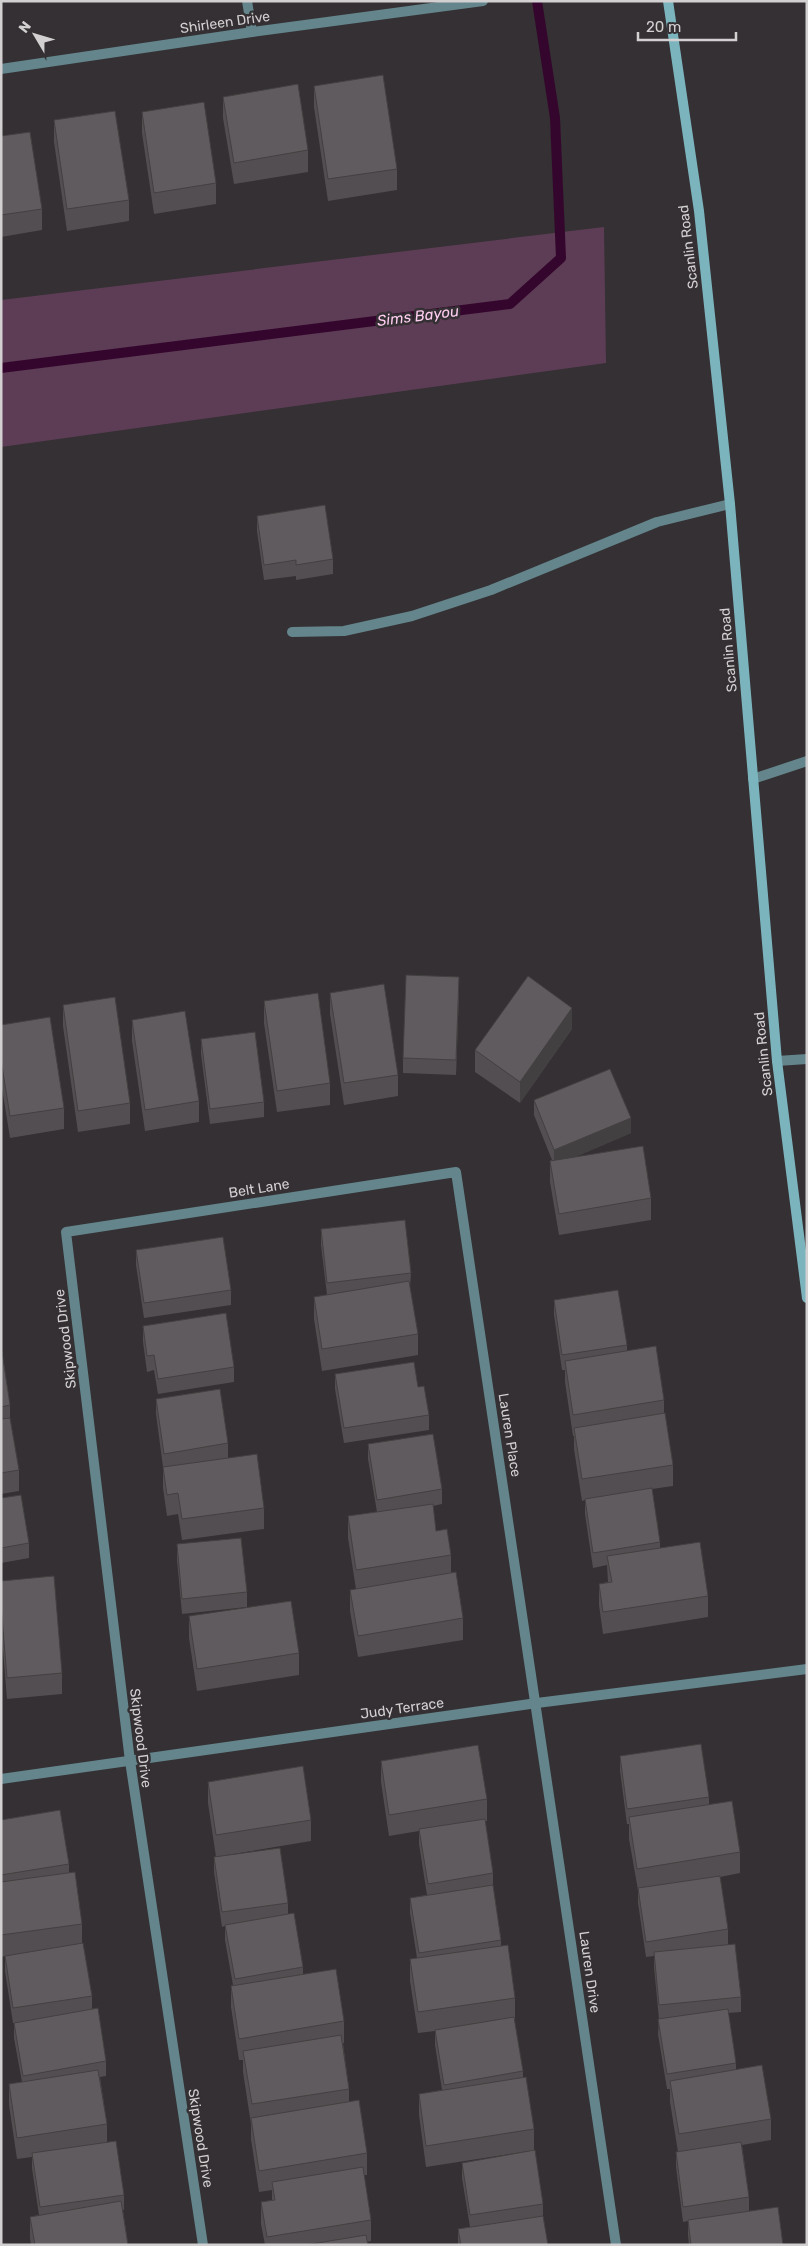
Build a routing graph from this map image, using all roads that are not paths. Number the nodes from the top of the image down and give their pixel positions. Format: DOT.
graph roads {
  1 [pos="247,1"];
  2 [pos="483,1"];
  3 [pos="668,1"];
  4 [pos="479,2"];
  5 [pos="252,32"];
  6 [pos="1,69"];
  7 [pos="730,504"];
  8 [pos="292,632"];
  9 [pos="807,761"];
  10 [pos="753,779"];
  11 [pos="807,1059"];
  12 [pos="776,1062"];
  13 [pos="456,1172"];
  14 [pos="66,1232"];
  15 [pos="807,1298"];
  16 [pos="807,1669"];
  17 [pos="537,1703"];
  18 [pos="130,1761"];
  19 [pos="1,1779"];
  20 [pos="203,2245"];
  21 [pos="616,2245"];
  1 -- 5 [label="street"];
  2 -- 4 [label="street, Shirleen Drive"];
  3 -- 7 [label="street, Scanlin Road"];
  4 -- 5 [label="street, Shirleen Drive"];
  5 -- 6 [label="street, Shirleen Drive"];
  7 -- 8 [label="street"];
  7 -- 10 [label="street, Scanlin Road"];
  9 -- 10 [label="street"];
  10 -- 12 [label="street, Scanlin Road"];
  11 -- 12 [label="street"];
  12 -- 15 [label="street, Scanlin Road"];
  13 -- 14 [label="street, Belt Lane"];
  13 -- 17 [label="street, Lauren Place"];
  14 -- 18 [label="street, Skipwood Drive"];
  16 -- 17 [label="street, Judy Terrace"];
  17 -- 18 [label="street, Judy Terrace"];
  17 -- 21 [label="street, Lauren Drive"];
  18 -- 19 [label="street, Judy Terrace"];
  18 -- 20 [label="street, Skipwood Drive"];
}
